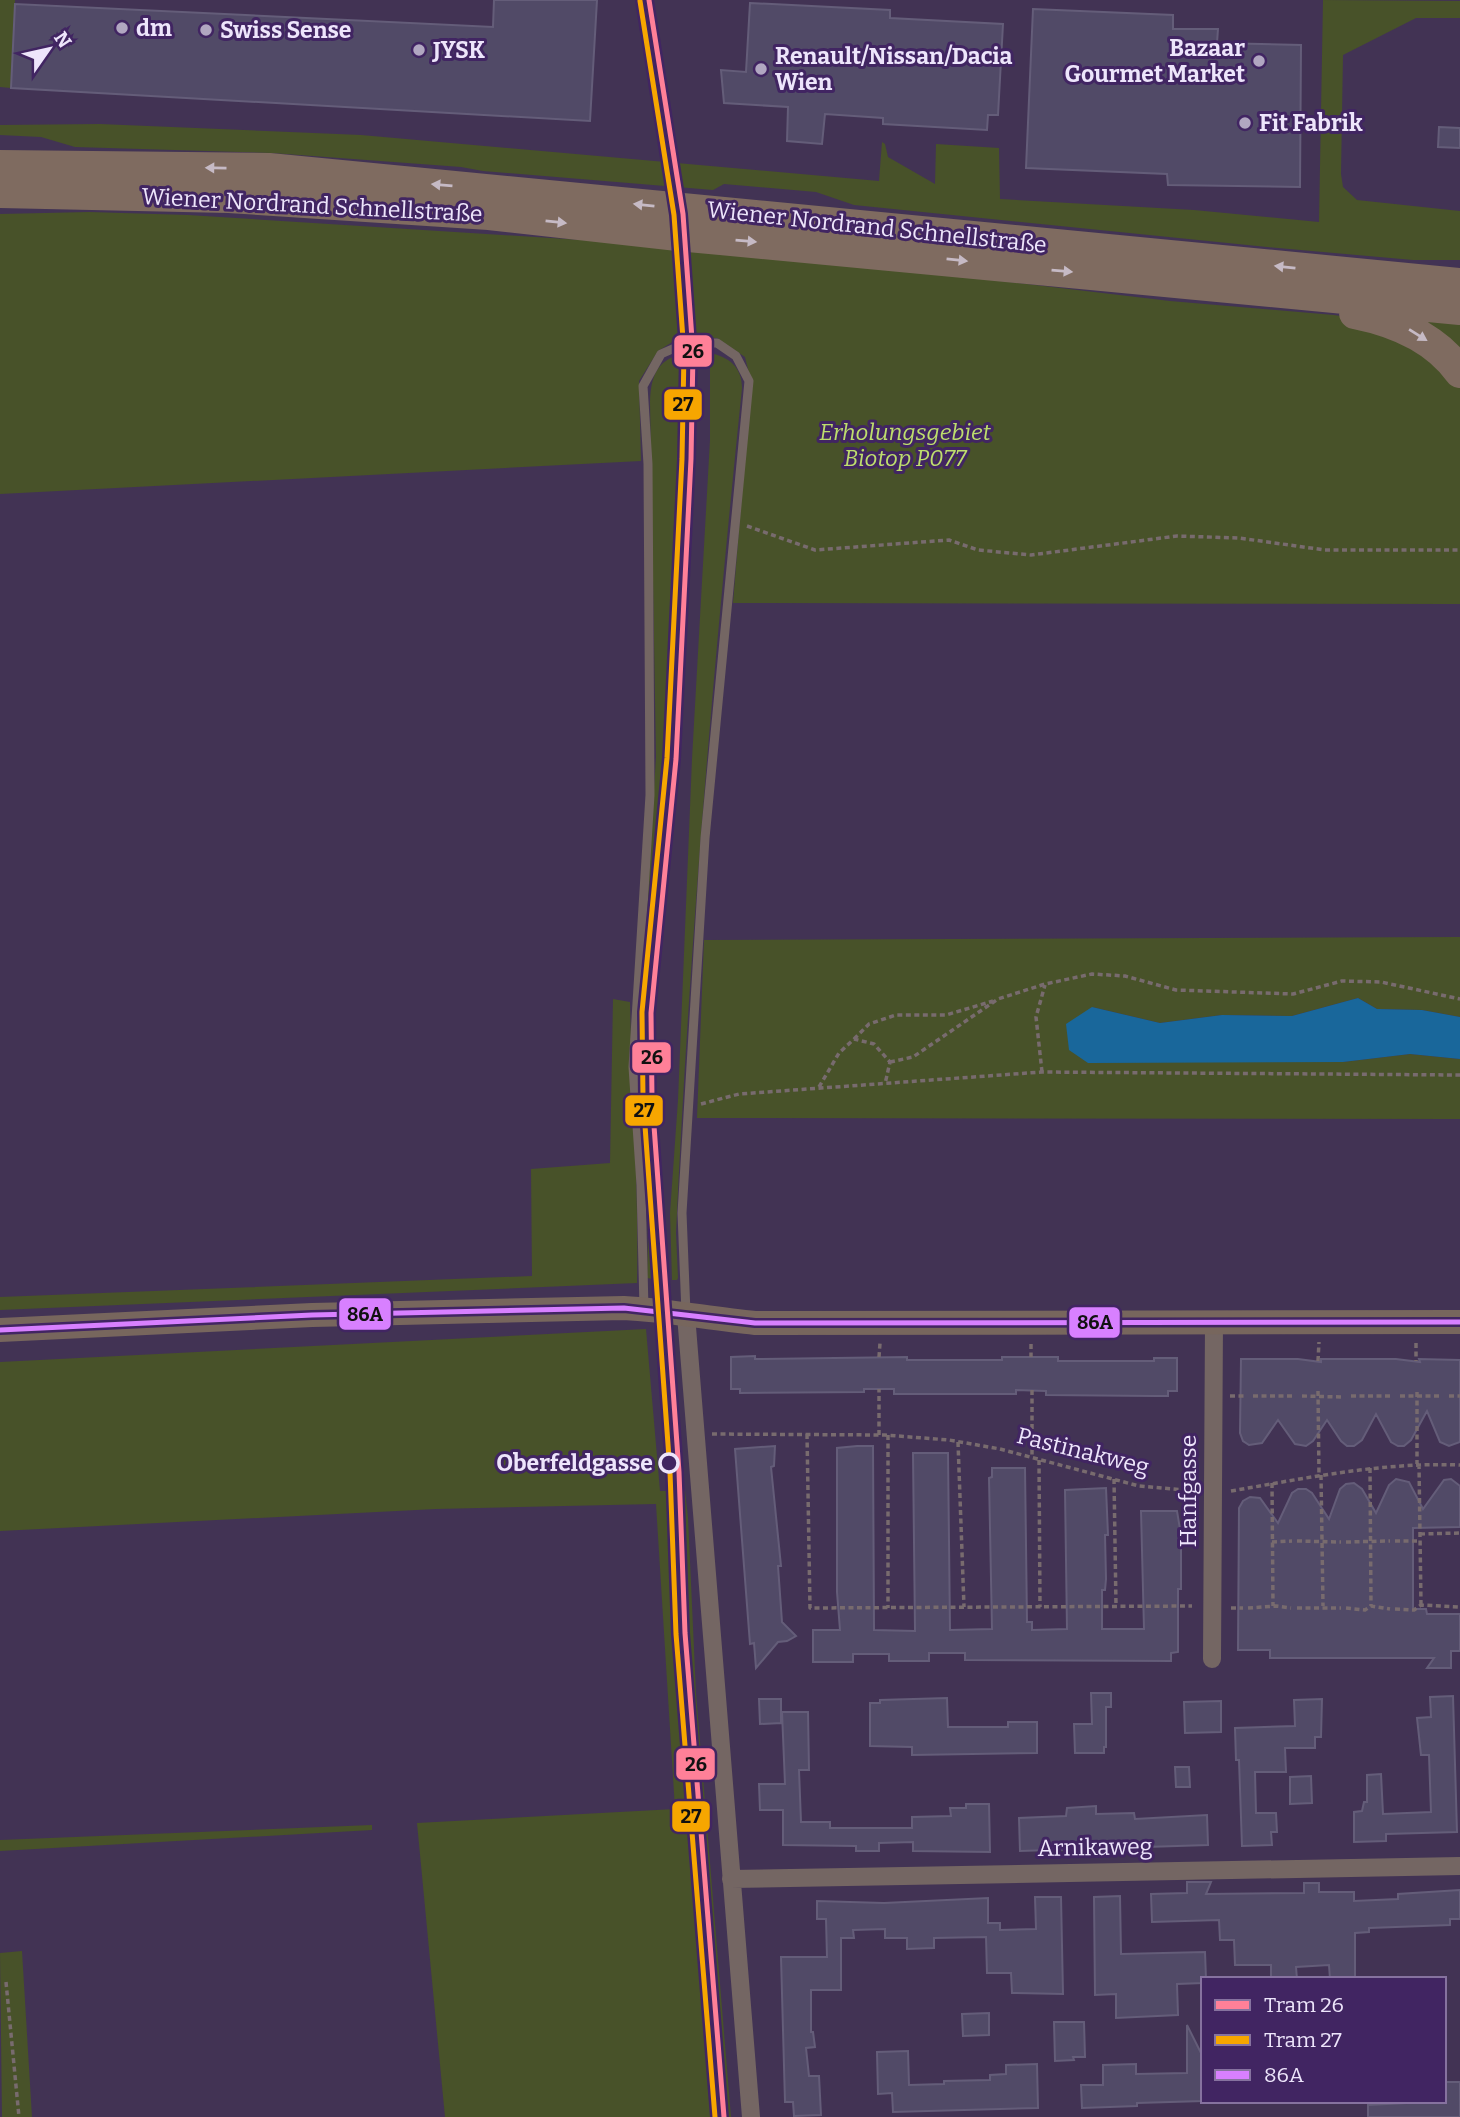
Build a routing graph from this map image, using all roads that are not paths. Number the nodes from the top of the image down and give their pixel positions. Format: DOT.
graph roads {
  1 [pos="0,163"];
  2 [pos="0,192"];
  3 [pos="72,194"];
  4 [pos="0,207"];
  5 [pos="1460,266"];
  6 [pos="1460,284"];
  7 [pos="1344,285"];
  8 [pos="1460,309"];
  9 [pos="1460,372"];
  10 [pos="644,1309"];
  11 [pos="686,1315"];
  12 [pos="1460,1322"];
  13 [pos="1214,1323"];
  14 [pos="0,1330"];
  15 [pos="1212,1659"];
  16 [pos="1460,1866"];
  17 [pos="731,1879"];
  18 [pos="751,2117"];
  7 -- 1 [label="highway, Wiener Nordrand Schnellstraße, one-way"];
  2 -- 3 [label="highway, Wiener Nordrand Schnellstraße"];
  3 -- 4 [label="highway"];
  3 -- 7 [label="highway, Wiener Nordrand Schnellstraße, one-way"];
  5 -- 7 [label="highway"];
  6 -- 7 [label="highway, Wiener Nordrand Schnellstraße"];
  7 -- 8 [label="highway, Wiener Nordrand Schnellstraße"];
  7 -- 9 [label="highway, one-way"];
  10 -- 11 [label="street"];
  10 -- 11 [label="lane"];
  10 -- 14 [label="street"];
  11 -- 13 [label="street"];
  11 -- 17 [label="street"];
  12 -- 13 [label="street"];
  13 -- 15 [label="street, Hanfgasse"];
  16 -- 17 [label="street, Arnikaweg"];
  17 -- 18 [label="street"];
}
